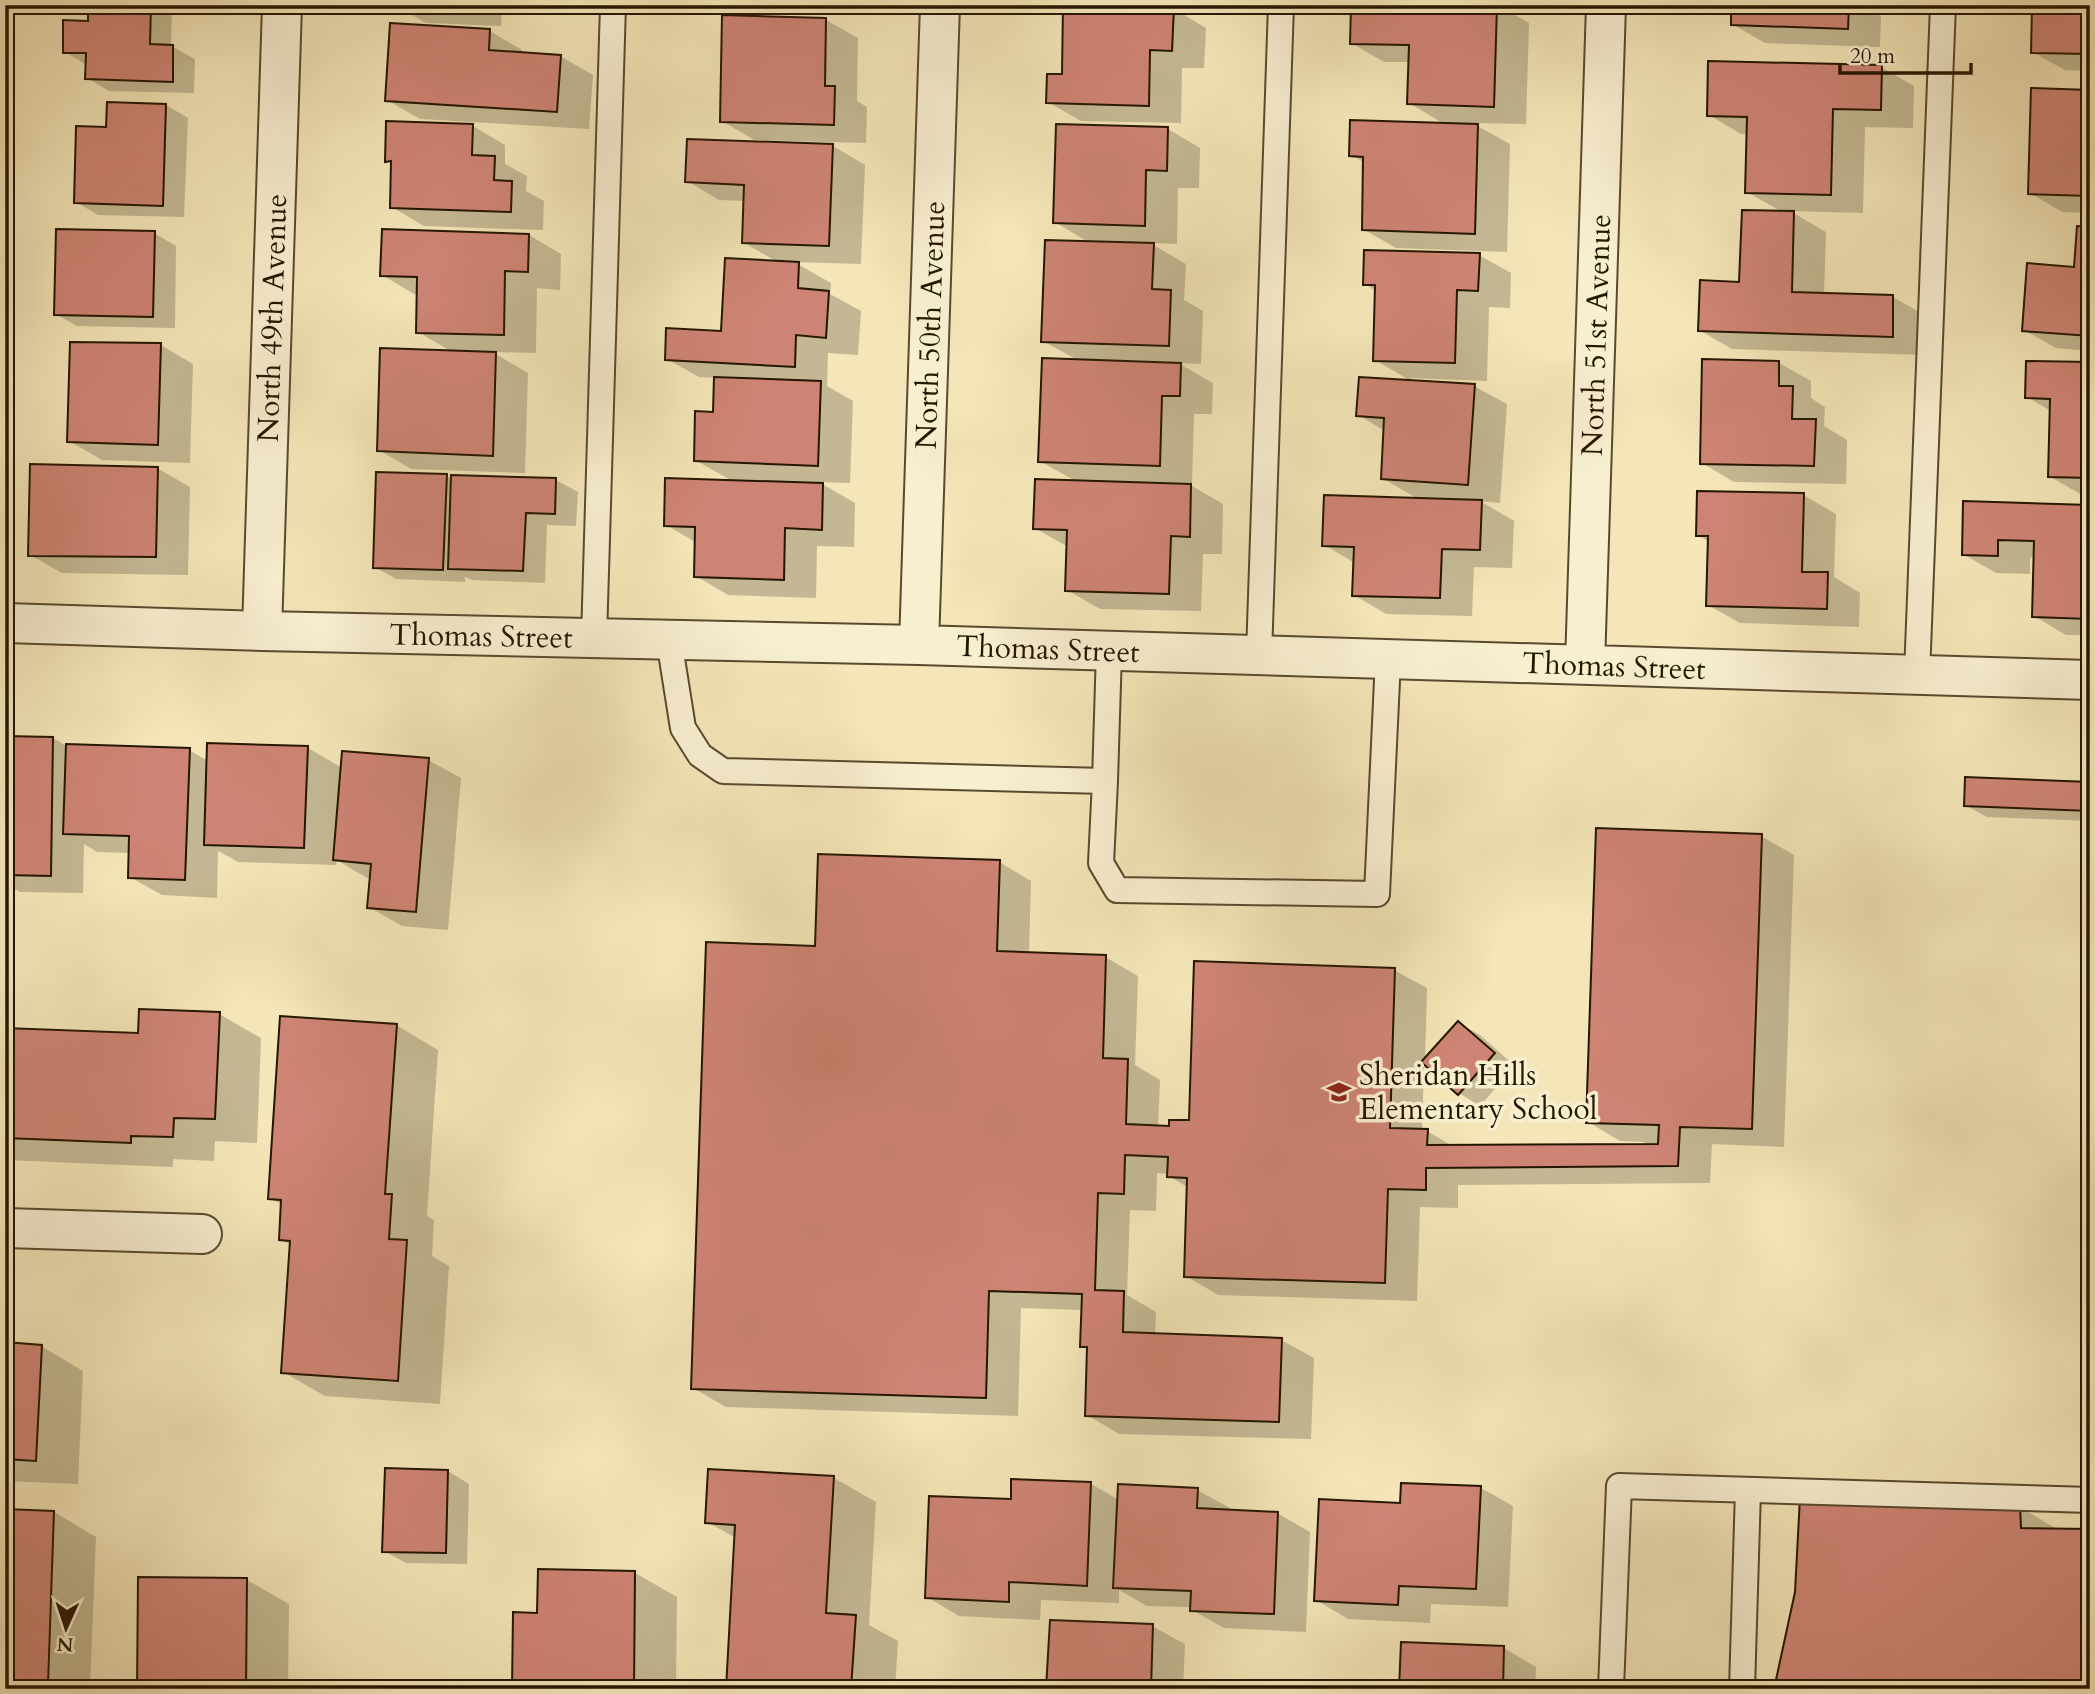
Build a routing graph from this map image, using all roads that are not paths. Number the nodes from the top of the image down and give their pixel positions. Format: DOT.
graph roads {
  1 [pos="282,5"];
  2 [pos="613,5"];
  3 [pos="940,5"];
  4 [pos="1281,5"];
  5 [pos="1606,5"];
  6 [pos="1943,5"];
  7 [pos="5,623"];
  8 [pos="262,631"];
  9 [pos="594,638"];
  10 [pos="669,640"];
  11 [pos="919,645"];
  12 [pos="1109,651"];
  13 [pos="1259,655"];
  14 [pos="1388,659"];
  15 [pos="1585,665"];
  16 [pos="1917,675"];
  17 [pos="2090,680"];
  18 [pos="1105,781"];
  19 [pos="5,1228"];
  20 [pos="202,1234"];
  21 [pos="1748,1490"];
  22 [pos="2090,1500"];
  23 [pos="1611,1689"];
  24 [pos="1742,1689"];
  1 -- 8 [label="street, North 49th Avenue"];
  2 -- 9 [label="lane"];
  3 -- 11 [label="street, North 50th Avenue"];
  4 -- 13 [label="lane"];
  5 -- 15 [label="street, North 51st Avenue"];
  6 -- 16 [label="lane"];
  7 -- 8 [label="street, Thomas Street"];
  8 -- 9 [label="street, Thomas Street"];
  9 -- 10 [label="street, Thomas Street"];
  10 -- 11 [label="street, Thomas Street"];
  10 -- 18 [label="lane"];
  11 -- 12 [label="street, Thomas Street"];
  12 -- 13 [label="street, Thomas Street"];
  12 -- 18 [label="lane"];
  13 -- 14 [label="street, Thomas Street"];
  14 -- 15 [label="street, Thomas Street"];
  14 -- 18 [label="lane"];
  15 -- 16 [label="street, Thomas Street"];
  16 -- 17 [label="street, Thomas Street"];
  19 -- 20 [label="street"];
  21 -- 22 [label="lane"];
  21 -- 23 [label="lane"];
  21 -- 24 [label="lane"];
}
